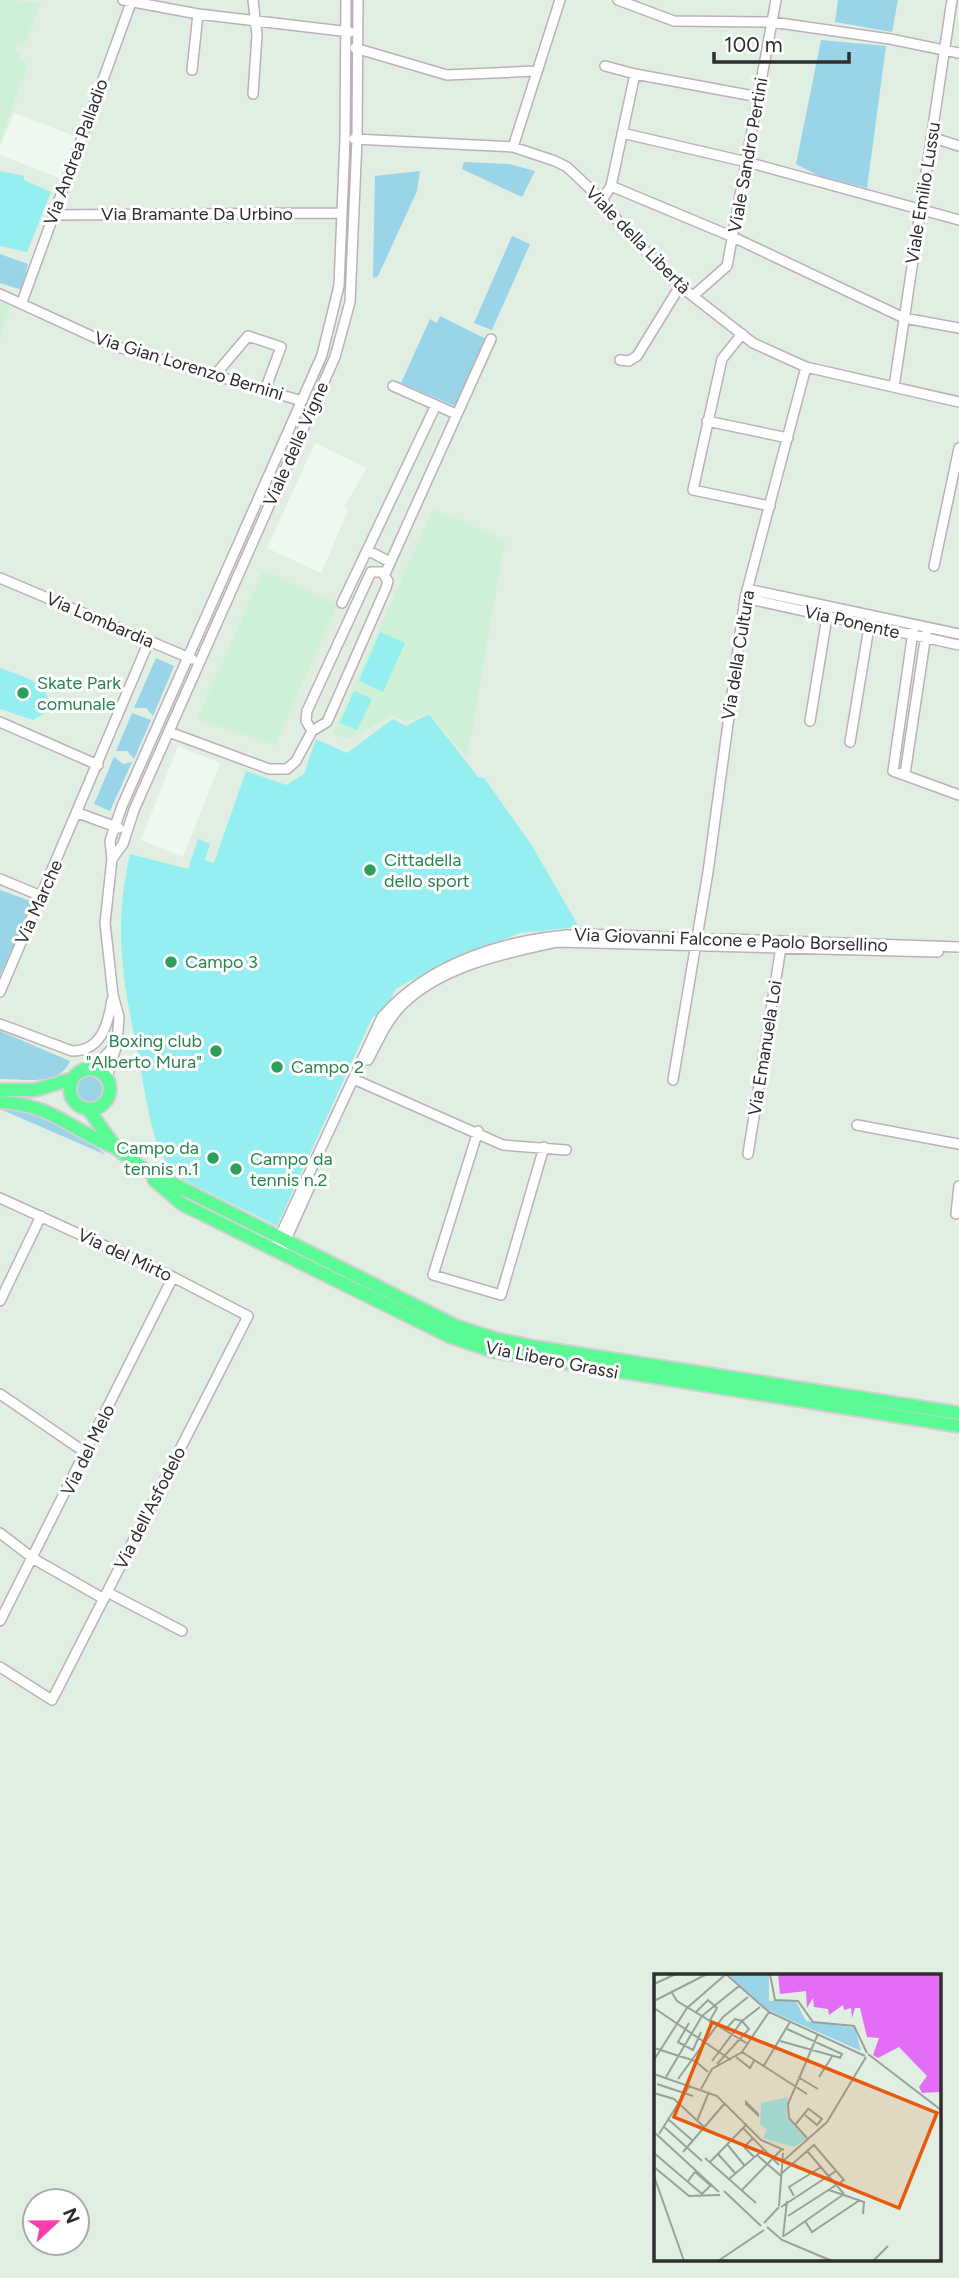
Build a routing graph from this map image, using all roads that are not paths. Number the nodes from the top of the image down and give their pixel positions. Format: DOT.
graph roads {
  1 [pos="253,0"];
  2 [pos="346,0"];
  3 [pos="358,0"];
  4 [pos="560,0"];
  5 [pos="618,0"];
  6 [pos="776,0"];
  7 [pos="952,0"];
  8 [pos="129,1"];
  9 [pos="198,14"];
  10 [pos="255,19"];
  11 [pos="772,22"];
  12 [pos="346,32"];
  13 [pos="358,32"];
  14 [pos="346,48"];
  15 [pos="358,48"];
  16 [pos="944,50"];
  17 [pos="959,53"];
  18 [pos="605,66"];
  19 [pos="192,70"];
  20 [pos="535,71"];
  21 [pos="635,74"];
  22 [pos="253,94"];
  23 [pos="759,97"];
  24 [pos="622,133"];
  25 [pos="931,137"];
  26 [pos="345,138"];
  27 [pos="357,139"];
  28 [pos="959,146"];
  29 [pos="513,147"];
  30 [pos="747,162"];
  31 [pos="611,186"];
  32 [pos="601,200"];
  33 [pos="921,209"];
  34 [pos="342,213"];
  35 [pos="52,215"];
  36 [pos="959,220"];
  37 [pos="733,237"];
  38 [pos="680,286"];
  39 [pos="0,294"];
  40 [pos="693,296"];
  41 [pos="22,302"];
  42 [pos="904,318"];
  43 [pos="959,328"];
  44 [pos="742,334"];
  45 [pos="491,339"];
  46 [pos="620,360"];
  47 [pos="806,367"];
  48 [pos="215,375"];
  49 [pos="393,386"];
  50 [pos="894,387"];
  51 [pos="265,390"];
  52 [pos="302,401"];
  53 [pos="959,402"];
  54 [pos="436,405"];
  55 [pos="456,414"];
  56 [pos="707,421"];
  57 [pos="788,438"];
  58 [pos="959,448"];
  59 [pos="770,506"];
  60 [pos="367,550"];
  61 [pos="390,562"];
  62 [pos="934,566"];
  63 [pos="385,574"];
  64 [pos="0,578"];
  65 [pos="746,593"];
  66 [pos="342,603"];
  67 [pos="829,606"];
  68 [pos="871,615"];
  69 [pos="827,617"];
  70 [pos="914,625"];
  71 [pos="869,626"];
  72 [pos="927,628"];
  73 [pos="959,635"];
  74 [pos="913,636"];
  75 [pos="925,638"];
  76 [pos="149,641"];
  77 [pos="959,645"];
  78 [pos="188,657"];
  79 [pos="199,662"];
  80 [pos="810,721"];
  81 [pos="0,722"];
  82 [pos="312,731"];
  83 [pos="169,732"];
  84 [pos="850,743"];
  85 [pos="98,765"];
  86 [pos="905,774"];
  87 [pos="959,795"];
  88 [pos="78,813"];
  89 [pos="115,827"];
  90 [pos="127,831"];
  91 [pos="112,859"];
  92 [pos="0,879"];
  93 [pos="41,896"];
  94 [pos="694,942"];
  95 [pos="781,945"];
  96 [pos="959,947"];
  97 [pos="959,953"];
  98 [pos="0,992"];
  99 [pos="113,995"];
  100 [pos="0,1024"];
  101 [pos="374,1042"];
  102 [pos="117,1044"];
  103 [pos="93,1069"];
  104 [pos="107,1077"];
  105 [pos="72,1079"];
  106 [pos="673,1080"];
  107 [pos="358,1081"];
  108 [pos="35,1090"];
  109 [pos="3,1095"];
  110 [pos="71,1097"];
  111 [pos="102,1105"];
  112 [pos="88,1109"];
  113 [pos="338,1117"];
  114 [pos="856,1125"];
  115 [pos="101,1129"];
  116 [pos="478,1131"];
  117 [pos="959,1144"];
  118 [pos="544,1147"];
  119 [pos="117,1149"];
  120 [pos="566,1150"];
  121 [pos="748,1154"];
  122 [pos="959,1186"];
  123 [pos="0,1198"];
  124 [pos="956,1214"];
  125 [pos="41,1216"];
  126 [pos="280,1246"];
  127 [pos="173,1277"];
  128 [pos="0,1301"];
  129 [pos="248,1316"];
  130 [pos="0,1394"];
  131 [pos="959,1413"];
  132 [pos="959,1426"];
  133 [pos="86,1453"];
  134 [pos="0,1533"];
  135 [pos="34,1559"];
  136 [pos="105,1596"];
  137 [pos="0,1621"];
  138 [pos="182,1631"];
  139 [pos="0,1667"];
  1 -- 10 [label="street"];
  2 -- 12 [label="street, Viale delle Vigne"];
  3 -- 13 [label="street, Viale delle Vigne"];
  4 -- 20 [label="street"];
  5 -- 11 [label="street"];
  6 -- 11 [label="street, Viale Sandro Pertini"];
  7 -- 16 [label="street, Viale Emilio Lussu"];
  8 -- 9 [label="street"];
  8 -- 35 [label="street, Via Andrea Palladio"];
  9 -- 10 [label="street"];
  9 -- 19 [label="street"];
  10 -- 12 [label="street"];
  10 -- 22 [label="street"];
  11 -- 16 [label="street"];
  11 -- 23 [label="street, Viale Sandro Pertini"];
  12 -- 13 [label="street"];
  12 -- 14 [label="street, Viale delle Vigne"];
  13 -- 15 [label="street, Viale delle Vigne"];
  14 -- 15 [label="street"];
  14 -- 26 [label="street, Viale delle Vigne"];
  15 -- 20 [label="street"];
  15 -- 27 [label="street, Viale delle Vigne"];
  16 -- 17 [label="street"];
  16 -- 25 [label="street, Viale Emilio Lussu"];
  18 -- 21 [label="street"];
  20 -- 29 [label="street"];
  21 -- 23 [label="street"];
  21 -- 24 [label="street"];
  23 -- 30 [label="street, Viale Sandro Pertini"];
  24 -- 30 [label="street"];
  24 -- 31 [label="street"];
  25 -- 28 [label="street"];
  25 -- 33 [label="street, Viale Emilio Lussu"];
  26 -- 27 [label="street, Viale della Libertà"];
  26 -- 34 [label="street, Viale delle Vigne"];
  27 -- 29 [label="street, Viale della Libertà"];
  27 -- 79 [label="street, Viale delle Vigne"];
  29 -- 32 [label="street, Viale della Libertà"];
  30 -- 33 [label="street"];
  30 -- 37 [label="street, Viale Sandro Pertini"];
  31 -- 32 [label="street"];
  31 -- 37 [label="street"];
  32 -- 38 [label="street, Viale della Libertà"];
  33 -- 36 [label="street"];
  33 -- 42 [label="street, Viale Emilio Lussu"];
  34 -- 35 [label="street, Via Bramante Da Urbino"];
  34 -- 52 [label="street, Viale delle Vigne"];
  35 -- 41 [label="street, Via Andrea Palladio"];
  37 -- 40 [label="street, Viale Sandro Pertini"];
  37 -- 42 [label="street"];
  38 -- 40 [label="street, Viale della Libertà"];
  38 -- 46 [label="street"];
  39 -- 41 [label="street, Via Gian Lorenzo Bernini"];
  40 -- 44 [label="street, Viale della Libertà"];
  41 -- 48 [label="street, Via Gian Lorenzo Bernini"];
  42 -- 43 [label="street"];
  42 -- 50 [label="street, Viale Emilio Lussu"];
  44 -- 47 [label="street, Viale della Libertà"];
  44 -- 56 [label="street"];
  45 -- 55 [label="street"];
  47 -- 50 [label="street, Viale della Libertà"];
  47 -- 57 [label="street, Via della Cultura"];
  48 -- 51 [label="street, Via Gian Lorenzo Bernini"];
  48 -- 51 [label="street"];
  49 -- 54 [label="street"];
  50 -- 53 [label="street, Viale della Libertà"];
  51 -- 52 [label="street, Via Gian Lorenzo Bernini"];
  52 -- 78 [label="street, Viale delle Vigne"];
  54 -- 55 [label="street"];
  54 -- 60 [label="street"];
  55 -- 61 [label="street"];
  56 -- 57 [label="street"];
  56 -- 59 [label="street"];
  57 -- 59 [label="street, Via della Cultura"];
  58 -- 62 [label="street"];
  59 -- 65 [label="street, Via della Cultura"];
  60 -- 61 [label="street"];
  60 -- 66 [label="street"];
  61 -- 63 [label="street"];
  63 -- 82 [label="street"];
  63 -- 82 [label="street"];
  64 -- 76 [label="street, Via Lombardia"];
  65 -- 67 [label="street, Via Ponente"];
  65 -- 69 [label="street, Via Ponente"];
  65 -- 94 [label="street, Via della Cultura"];
  67 -- 68 [label="street, Via Ponente"];
  67 -- 69 [label="street"];
  68 -- 70 [label="street, Via Ponente"];
  68 -- 71 [label="street"];
  69 -- 71 [label="street, Via Ponente"];
  69 -- 80 [label="street"];
  70 -- 72 [label="street, Via Ponente"];
  70 -- 74 [label="street"];
  71 -- 74 [label="street, Via Ponente"];
  71 -- 84 [label="street"];
  72 -- 73 [label="street, Via Ponente"];
  72 -- 75 [label="street"];
  74 -- 75 [label="street, Via Ponente"];
  74 -- 86 [label="street"];
  75 -- 77 [label="street, Via Ponente"];
  75 -- 86 [label="street"];
  76 -- 78 [label="street, Via Lombardia"];
  76 -- 85 [label="street, Via Marche"];
  78 -- 79 [label="street, Via Lombardia"];
  78 -- 89 [label="street, Viale delle Vigne"];
  79 -- 83 [label="street, Viale delle Vigne"];
  81 -- 85 [label="street"];
  82 -- 83 [label="street"];
  83 -- 90 [label="street, Viale delle Vigne"];
  85 -- 88 [label="street, Via Marche"];
  86 -- 87 [label="street"];
  88 -- 89 [label="street"];
  88 -- 93 [label="street, Via Marche"];
  89 -- 90 [label="street"];
  89 -- 91 [label="street, Viale delle Vigne"];
  90 -- 91 [label="street, Viale delle Vigne"];
  91 -- 99 [label="street, Viale delle Vigne"];
  92 -- 93 [label="street"];
  93 -- 98 [label="street, Via Marche"];
  94 -- 95 [label="street, Via Giovanni Falcone e Paolo Borsellino"];
  94 -- 101 [label="street, Via Giovanni Falcone e Paolo Borsellino"];
  94 -- 106 [label="street, Via della Cultura"];
  95 -- 96 [label="street, Via Giovanni Falcone e Paolo Borsellino"];
  95 -- 97 [label="street, Via Giovanni Falcone e Paolo Borsellino"];
  95 -- 121 [label="street, Via Emanuela Loi"];
  99 -- 100 [label="street"];
  99 -- 102 [label="street, Viale delle Vigne"];
  101 -- 107 [label="street, Via Giovanni Falcone e Paolo Borsellino"];
  101 -- 113 [label="street, Via Giovanni Falcone e Paolo Borsellino"];
  102 -- 103 [label="street"];
  102 -- 104 [label="street, Viale delle Vigne"];
  103 -- 104 [label="main road"];
  103 -- 105 [label="main road"];
  104 -- 111 [label="main road"];
  105 -- 108 [label="main road"];
  105 -- 110 [label="main road"];
  107 -- 113 [label="street, Via Giovanni Falcone e Paolo Borsellino"];
  107 -- 116 [label="street"];
  108 -- 109 [label="main road"];
  108 -- 110 [label="main road"];
  109 -- 119 [label="main road"];
  110 -- 112 [label="main road"];
  111 -- 112 [label="main road"];
  111 -- 115 [label="main road"];
  112 -- 115 [label="main road"];
  113 -- 126 [label="street, Via Giovanni Falcone e Paolo Borsellino"];
  114 -- 117 [label="street"];
  115 -- 119 [label="main road"];
  116 -- 118 [label="street"];
  116 -- 118 [label="street"];
  118 -- 120 [label="street"];
  119 -- 126 [label="main road, Via Libero Grassi"];
  122 -- 124 [label="street"];
  123 -- 125 [label="street, Via del Mirto"];
  125 -- 127 [label="street, Via del Mirto"];
  125 -- 128 [label="street"];
  126 -- 131 [label="main road, Via Libero Grassi"];
  126 -- 132 [label="main road, Via Libero Grassi"];
  127 -- 129 [label="street, Via del Mirto"];
  127 -- 133 [label="street, Via del Melo"];
  129 -- 136 [label="street, Via dell'Asfodelo"];
  130 -- 133 [label="street"];
  133 -- 135 [label="street, Via del Melo"];
  134 -- 135 [label="street"];
  135 -- 136 [label="street"];
  135 -- 137 [label="street, Via del Melo"];
  136 -- 138 [label="street"];
  136 -- 139 [label="street, Via dell'Asfodelo"];
}
